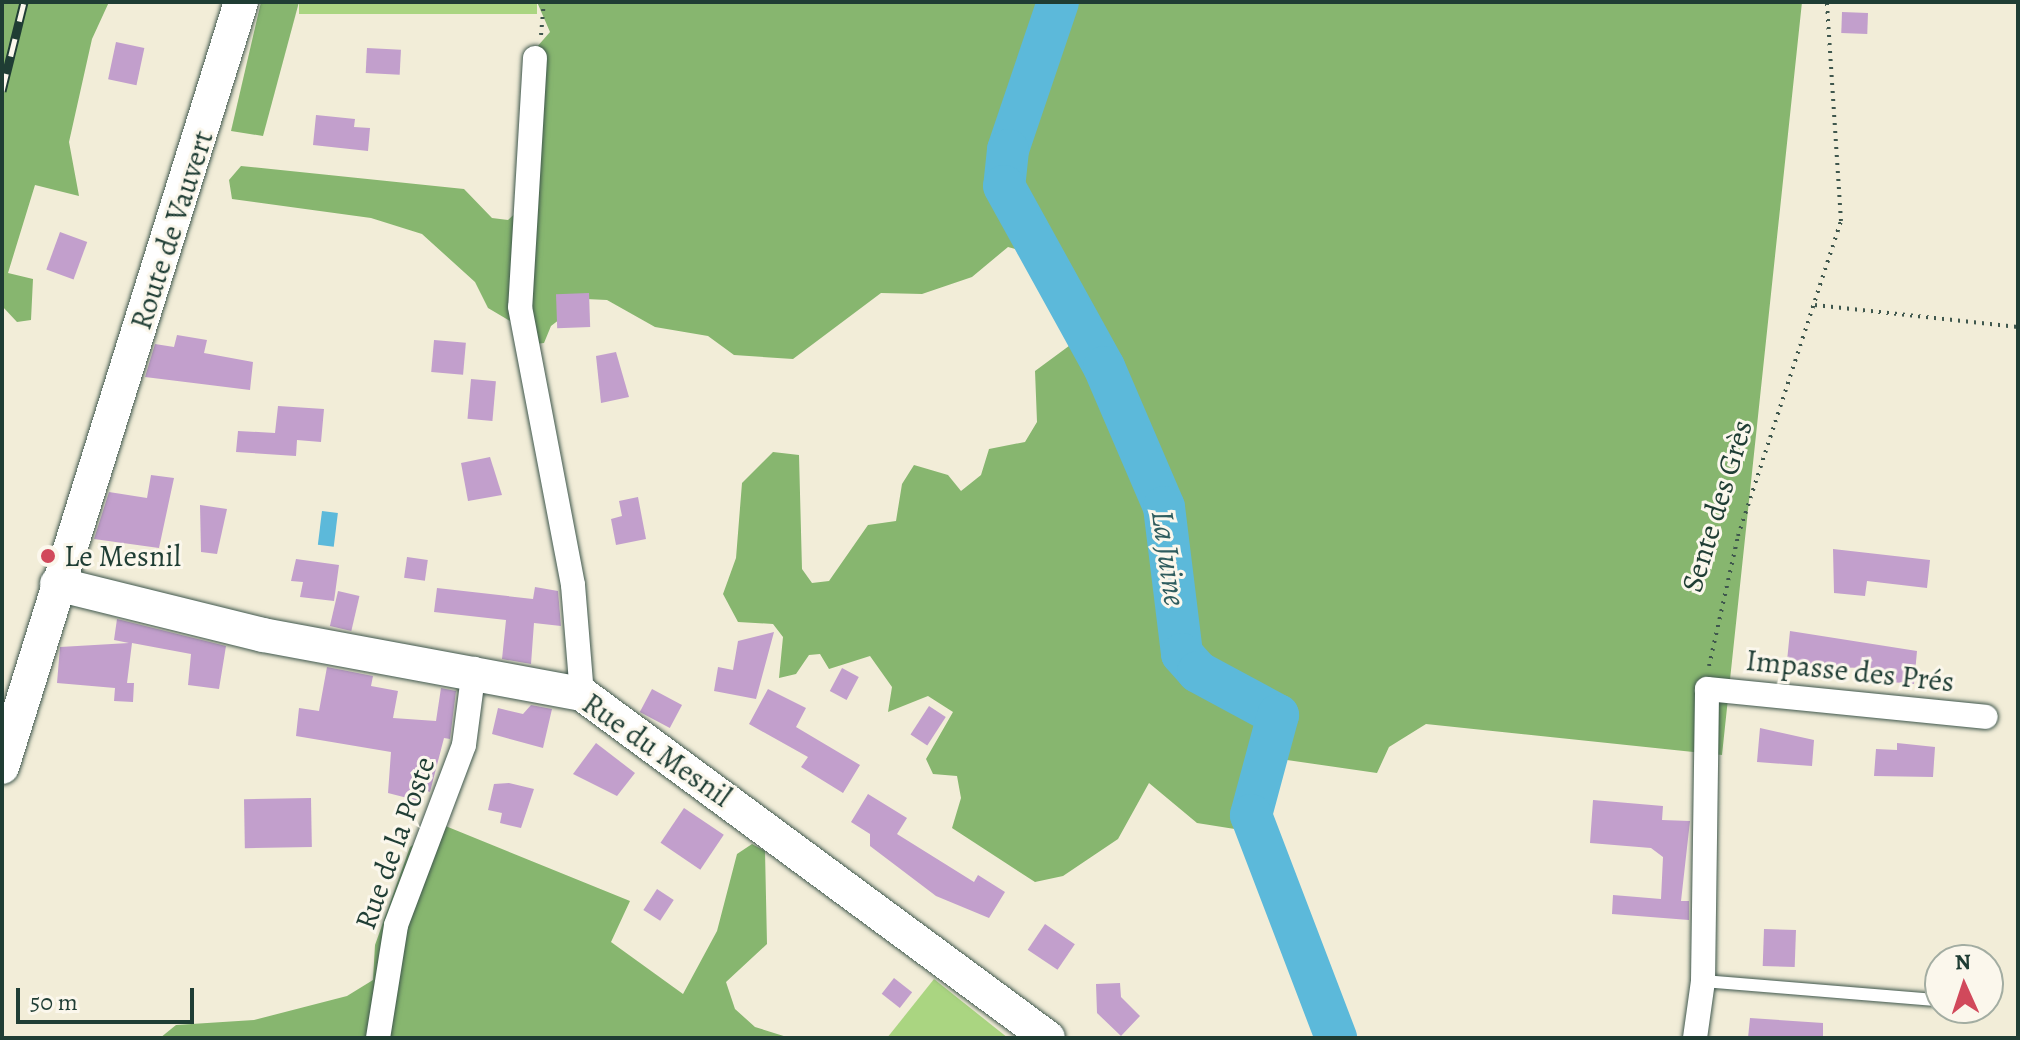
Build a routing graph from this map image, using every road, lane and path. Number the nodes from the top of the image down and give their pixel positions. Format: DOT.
graph roads {
  1 [pos="241,2"];
  2 [pos="544,2"];
  3 [pos="1827,2"];
  4 [pos="535,58"];
  5 [pos="1815,305"];
  6 [pos="2018,327"];
  7 [pos="57,584"];
  8 [pos="474,669"];
  9 [pos="1707,689"];
  10 [pos="582,694"];
  11 [pos="1986,717"];
  12 [pos="2,767"];
  13 [pos="1703,981"];
  14 [pos="1924,999"];
  15 [pos="378,1038"];
  16 [pos="1048,1038"];
  17 [pos="1695,1038"];
  1 -- 7 [label="street, Route de Vauvert"];
  2 -- 4 [label="path"];
  3 -- 5 [label="path, Sente des Grès"];
  4 -- 10 [label="street"];
  5 -- 6 [label="path"];
  5 -- 9 [label="path, Sente des Grès"];
  7 -- 8 [label="street, Rue du Mesnil"];
  7 -- 12 [label="street, Route de Vauvert"];
  8 -- 10 [label="street, Rue du Mesnil"];
  8 -- 15 [label="street, Rue de la Poste"];
  9 -- 11 [label="street, Impasse des Prés"];
  9 -- 13 [label="street"];
  10 -- 16 [label="street, Rue du Mesnil"];
  13 -- 14 [label="lane"];
  13 -- 17 [label="street"];
}
